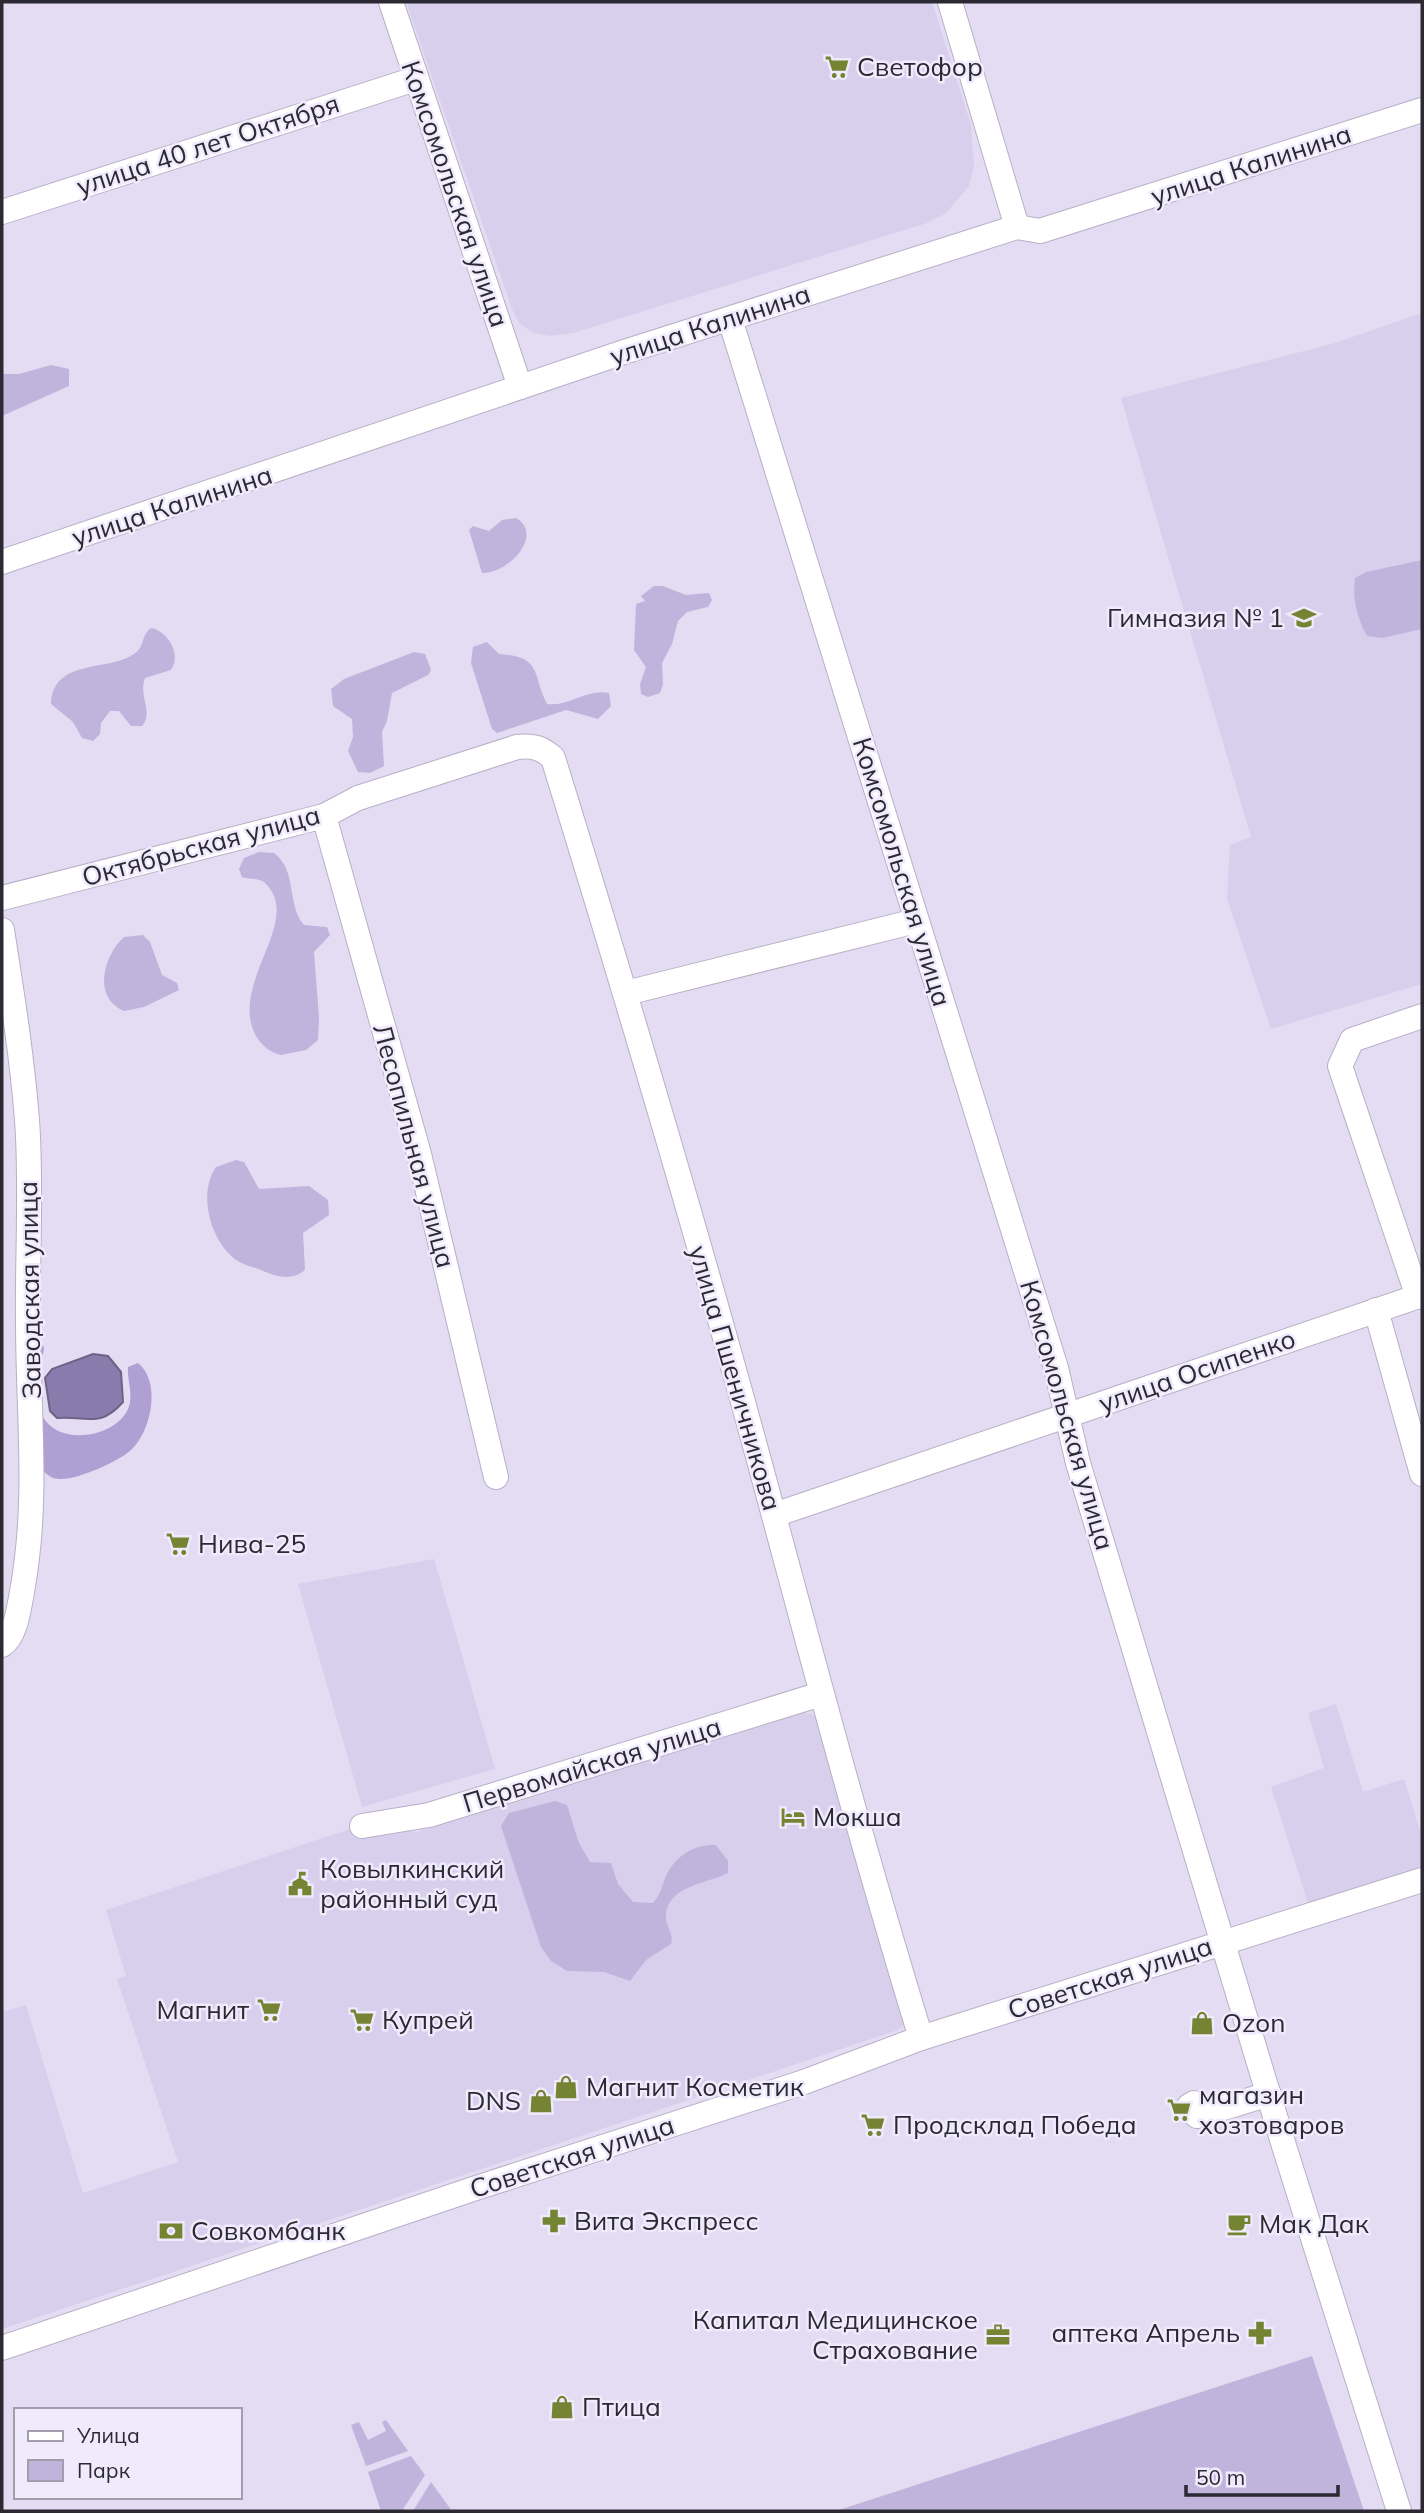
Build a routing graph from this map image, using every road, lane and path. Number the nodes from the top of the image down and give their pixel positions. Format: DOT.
graph roads {
  1 [pos="391,2"];
  2 [pos="950,2"];
  3 [pos="415,79"];
  4 [pos="1422,110"];
  5 [pos="2,212"];
  6 [pos="1017,228"];
  7 [pos="730,319"];
  8 [pos="520,387"];
  9 [pos="2,562"];
  10 [pos="517,747"];
  11 [pos="324,816"];
  12 [pos="2,898"];
  13 [pos="916,921"];
  14 [pos="2,930"];
  15 [pos="626,993"];
  16 [pos="1422,1016"];
  17 [pos="1420,1296"];
  18 [pos="1376,1310"];
  19 [pos="1066,1415"];
  20 [pos="1422,1474"];
  21 [pos="496,1477"];
  22 [pos="774,1515"];
  23 [pos="2,1645"];
  24 [pos="821,1694"];
  25 [pos="362,1826"];
  26 [pos="1422,1880"];
  27 [pos="1225,1941"];
  28 [pos="921,2038"];
  29 [pos="1269,2094"];
  30 [pos="1189,2106"];
  31 [pos="2,2348"];
  32 [pos="1399,2511"];
  1 -- 3 [label="street, Комсомольская улица"];
  2 -- 6 [label="street"];
  3 -- 5 [label="street, улица 40 лет Октября"];
  3 -- 8 [label="street, Комсомольская улица"];
  4 -- 6 [label="street, улица Калинина"];
  6 -- 7 [label="street, улица Калинина"];
  7 -- 8 [label="street, улица Калинина"];
  7 -- 13 [label="street, Комсомольская улица"];
  8 -- 9 [label="street, улица Калинина"];
  10 -- 11 [label="street, Октябрьская улица"];
  10 -- 15 [label="street, улица Пшеничникова"];
  11 -- 12 [label="street, Октябрьская улица"];
  11 -- 21 [label="street, Лесопильная улица"];
  13 -- 15 [label="street"];
  13 -- 19 [label="street, Комсомольская улица"];
  14 -- 23 [label="street, Заводская улица"];
  15 -- 22 [label="street, улица Пшеничникова"];
  16 -- 17 [label="street"];
  17 -- 18 [label="street, улица Осипенко"];
  18 -- 19 [label="street, улица Осипенко"];
  18 -- 20 [label="street"];
  19 -- 22 [label="street, улица Осипенко"];
  19 -- 27 [label="street, Комсомольская улица"];
  22 -- 24 [label="street, улица Пшеничникова"];
  24 -- 25 [label="street, Первомайская улица"];
  24 -- 28 [label="street, улица Пшеничникова"];
  26 -- 27 [label="street, Советская улица"];
  27 -- 28 [label="street, Советская улица"];
  27 -- 29 [label="street, Комсомольская улица"];
  28 -- 31 [label="street, Советская улица"];
  29 -- 30 [label="street"];
  29 -- 32 [label="street, Комсомольская улица"];
}
